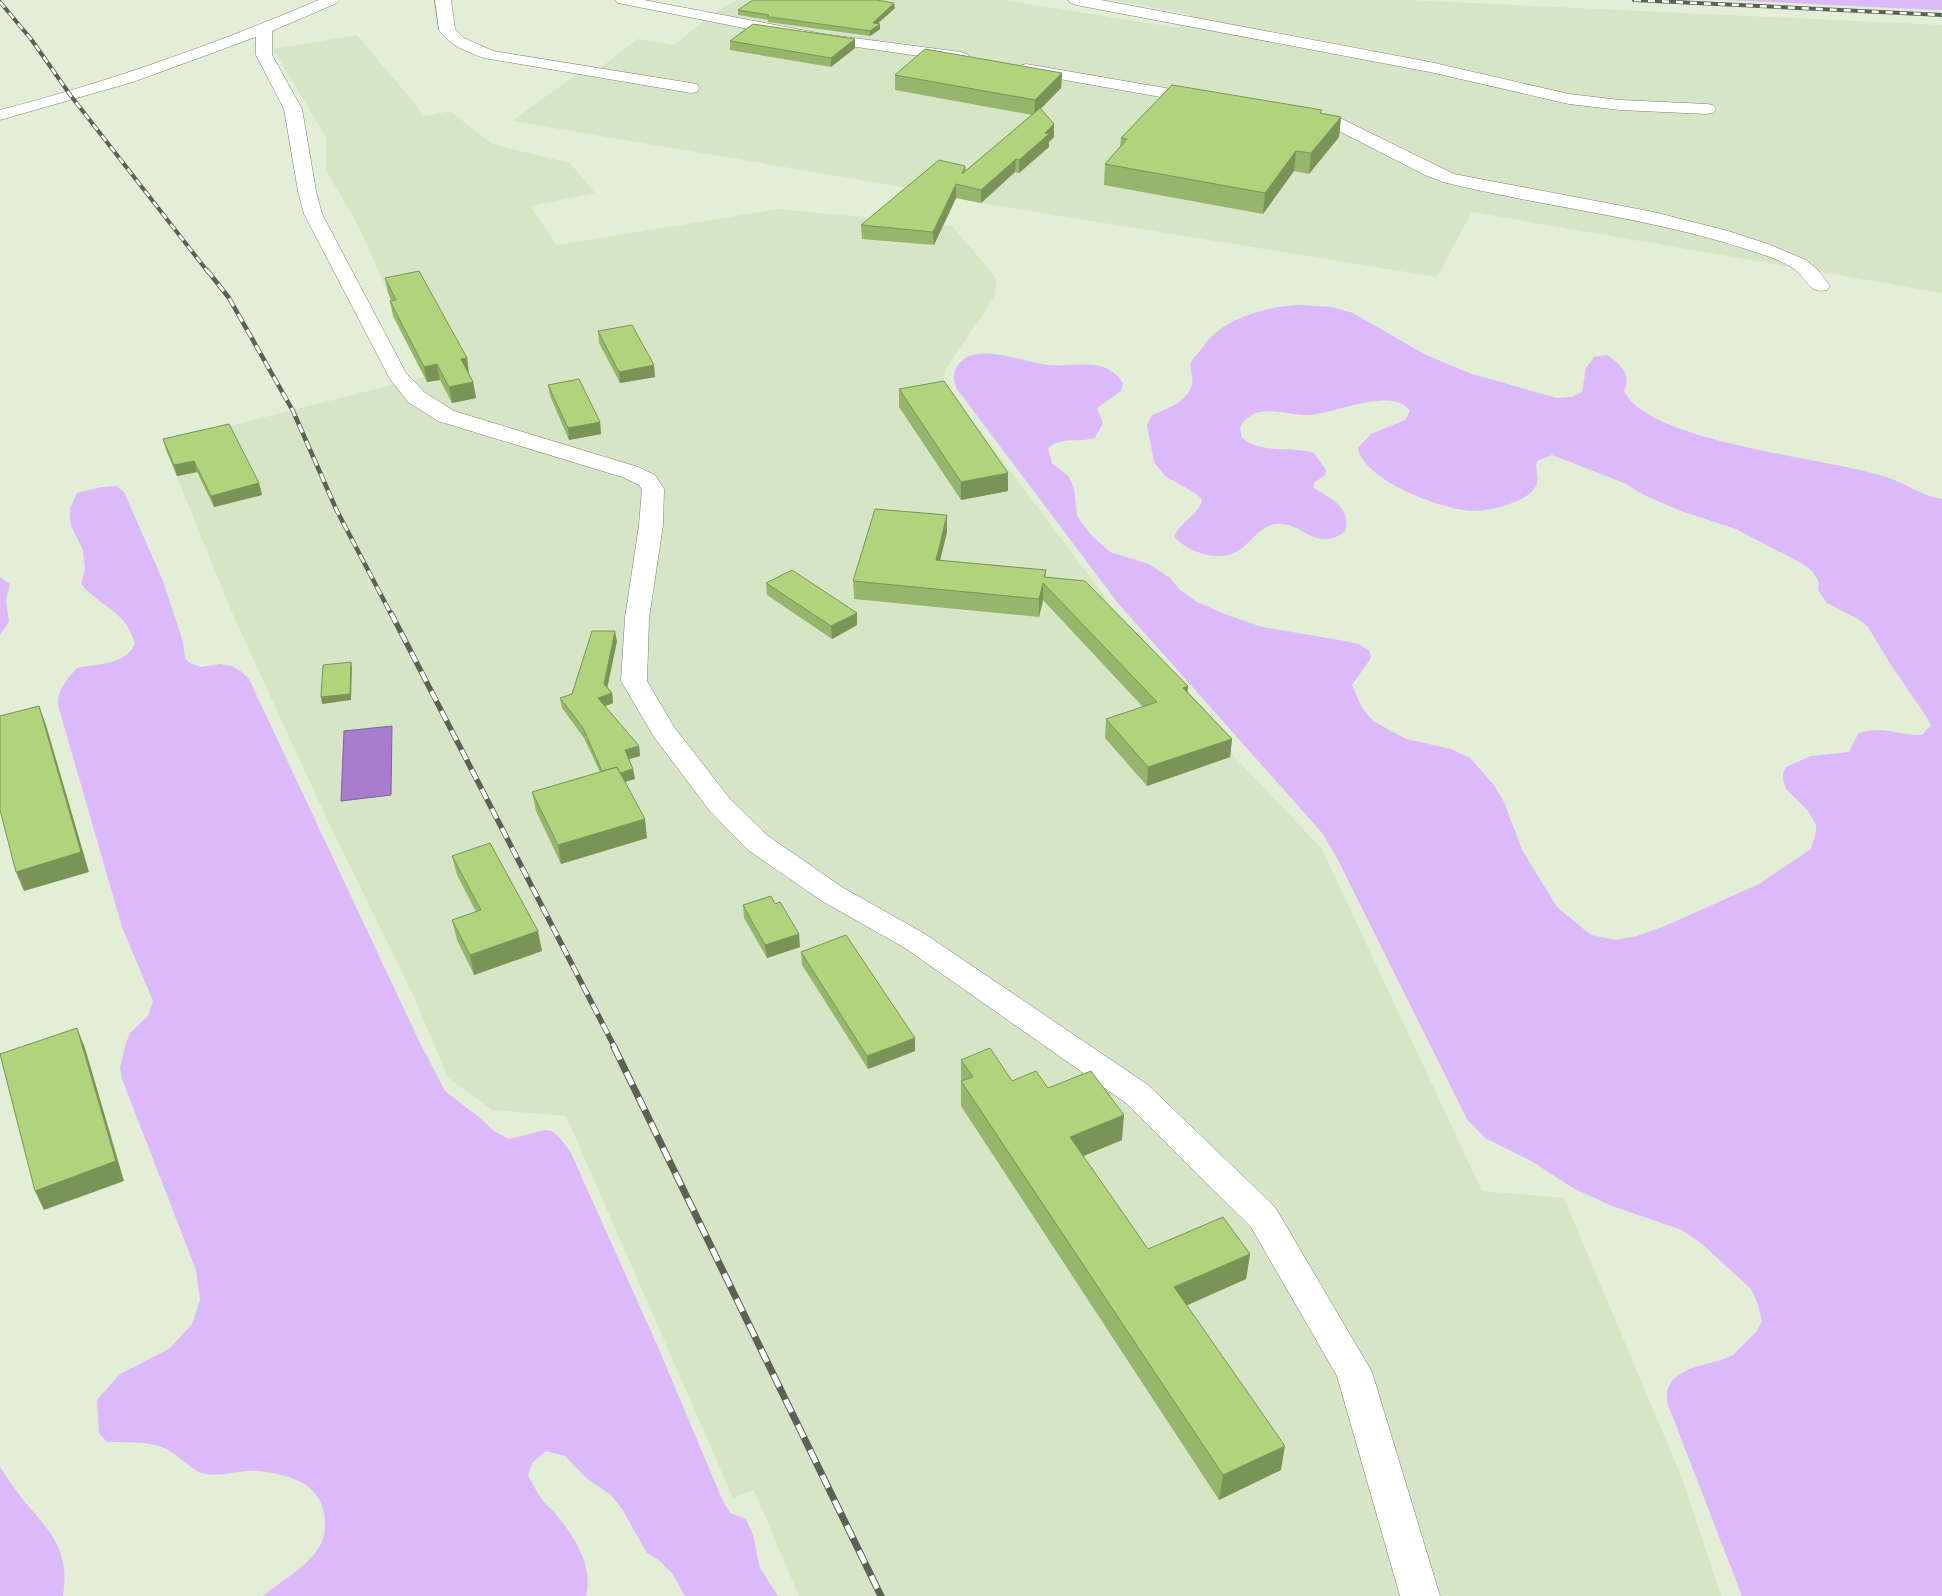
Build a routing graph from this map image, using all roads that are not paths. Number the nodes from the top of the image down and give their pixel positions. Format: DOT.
graph roads {
  1 [pos="332,0"];
  2 [pos="443,0"];
  3 [pos="623,0"];
  4 [pos="1076,0"];
  5 [pos="264,28"];
  6 [pos="974,59"];
  7 [pos="1011,66"];
  8 [pos="691,88"];
  9 [pos="1219,102"];
  10 [pos="1707,110"];
  11 [pos="1286,113"];
  12 [pos="0,115"];
  13 [pos="1820,286"];
  14 [pos="1420,1596"];
  1 -- 5 [label="street"];
  2 -- 8 [label="street"];
  3 -- 6 [label="street"];
  4 -- 10 [label="street"];
  5 -- 12 [label="street"];
  5 -- 14 [label="street"];
  7 -- 9 [label="street"];
  11 -- 13 [label="street"];
}
